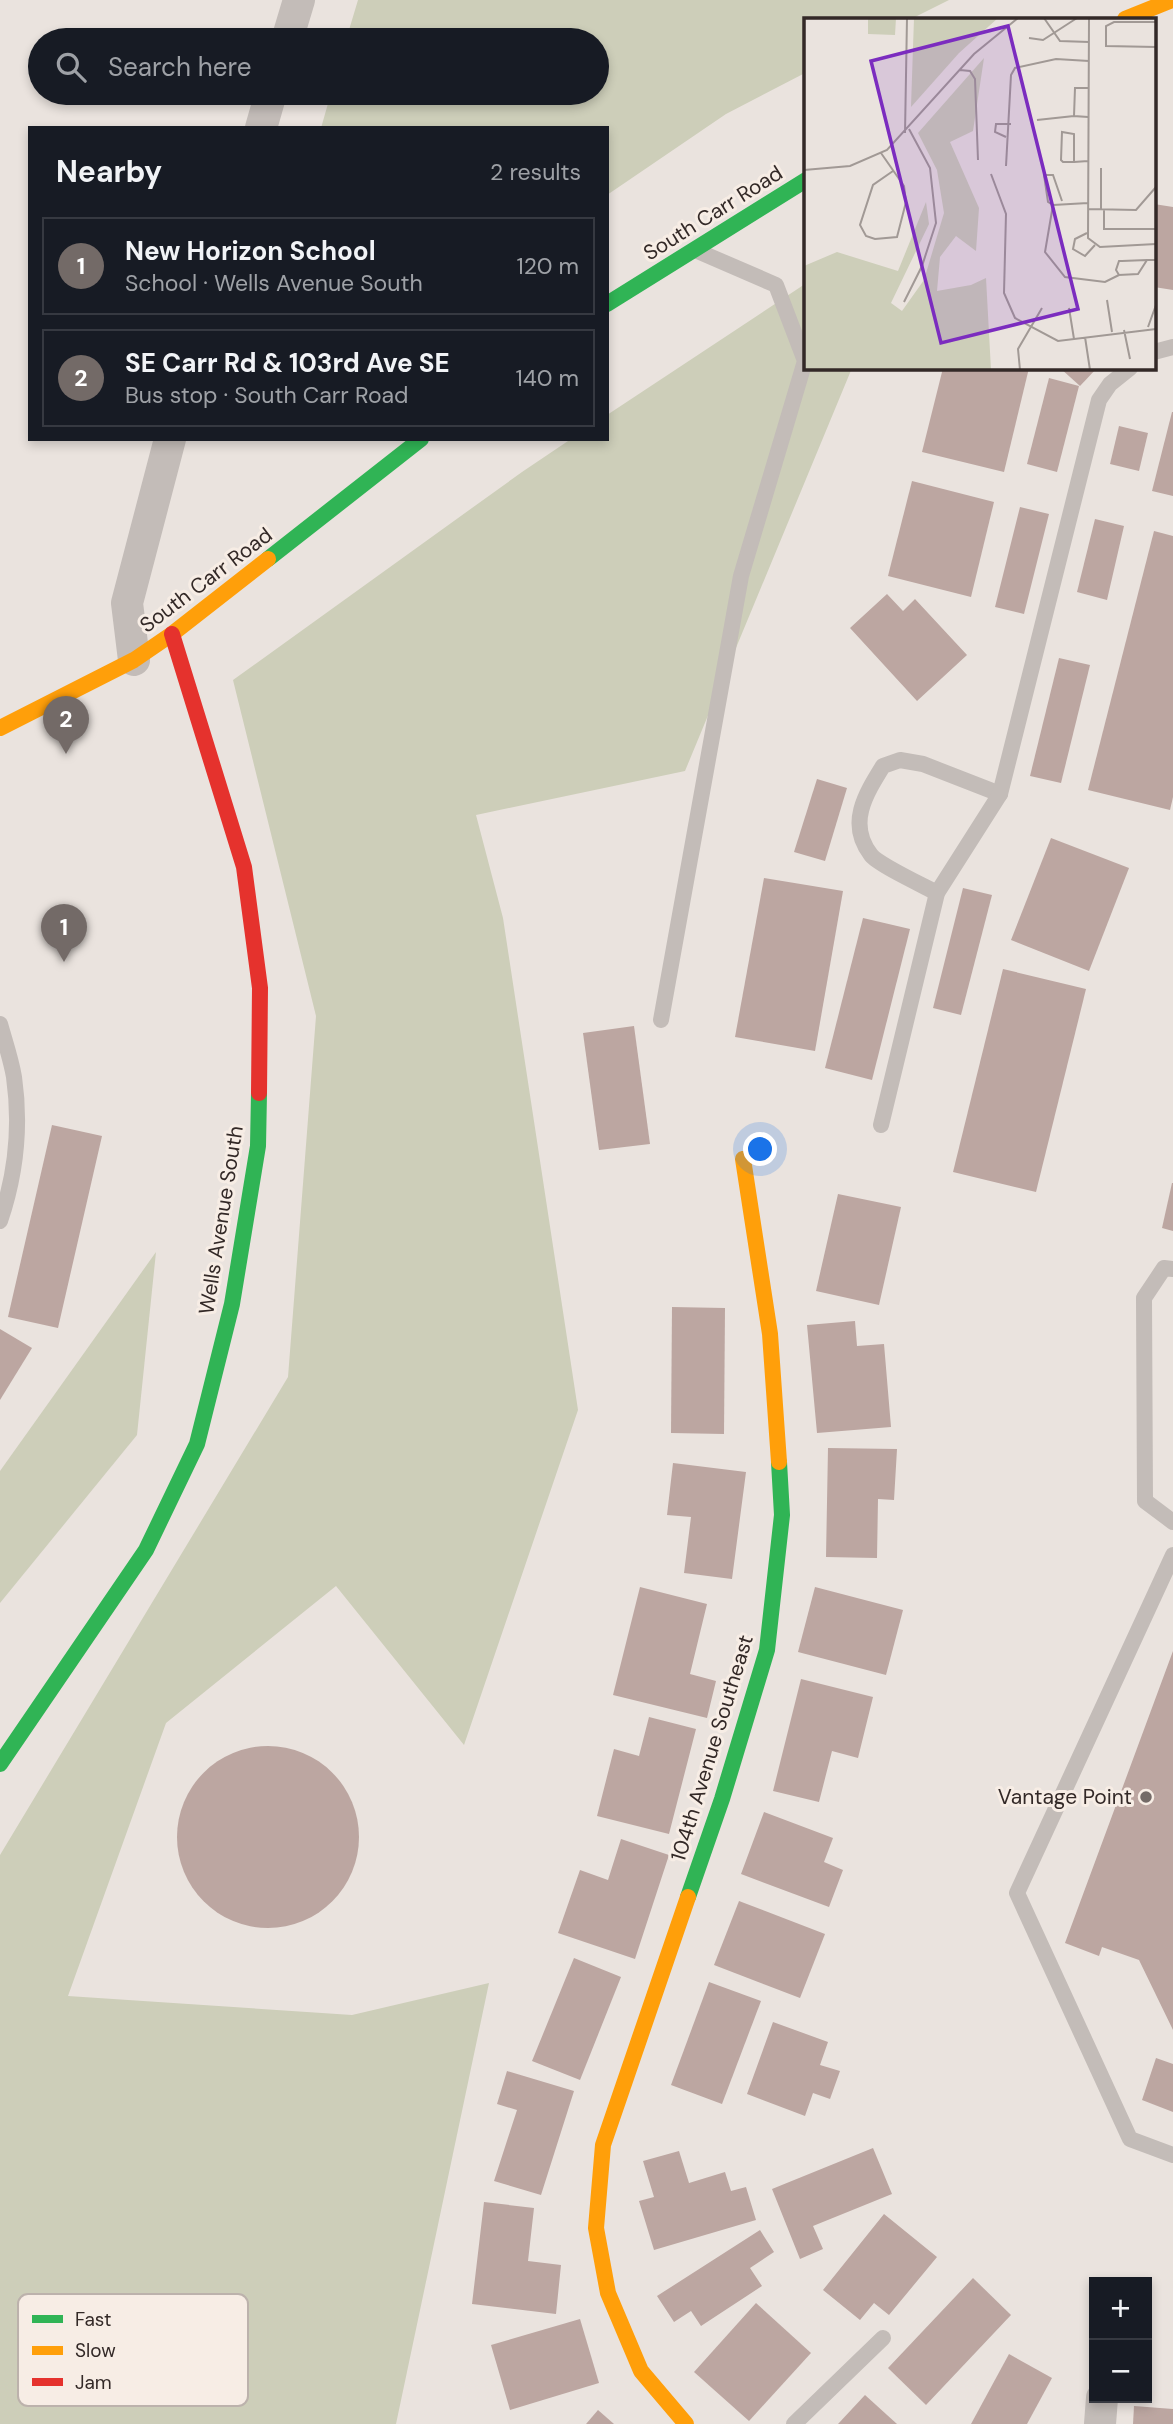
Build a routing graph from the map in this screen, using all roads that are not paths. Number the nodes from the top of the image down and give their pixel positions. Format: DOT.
graph roads {
  1 [pos="299,0"];
  2 [pos="1172,0"];
  3 [pos="1127,18"];
  4 [pos="291,28"];
  5 [pos="268,105"];
  6 [pos="262,126"];
  7 [pos="804,181"];
  8 [pos="694,250"];
  9 [pos="609,303"];
  10 [pos="1173,347"];
  11 [pos="1156,351"];
  12 [pos="804,358"];
  13 [pos="804,364"];
  14 [pos="1129,369"];
  15 [pos="169,441"];
  16 [pos="418,441"];
  17 [pos="172,634"];
  18 [pos="134,660"];
  19 [pos="0,728"];
  20 [pos="1000,794"];
  21 [pos="937,893"];
  22 [pos="661,1020"];
  23 [pos="0,1024"];
  24 [pos="881,1125"];
  25 [pos="743,1159"];
  26 [pos="0,1221"];
  27 [pos="1173,1269"];
  28 [pos="1173,1522"];
  29 [pos="1173,1555"];
  30 [pos="0,1764"];
  31 [pos="1173,2155"];
  32 [pos="883,2338"];
  33 [pos="1102,2403"];
  34 [pos="686,2424"];
  35 [pos="794,2424"];
  36 [pos="1100,2424"];
  1 -- 4 [label="street"];
  2 -- 3 [label="street"];
  5 -- 6 [label="street"];
  7 -- 8 [label="street, South Carr Road"];
  8 -- 9 [label="street, South Carr Road"];
  8 -- 12 [label="lane"];
  10 -- 11 [label="lane"];
  13 -- 22 [label="lane"];
  14 -- 20 [label="lane"];
  15 -- 18 [label="street"];
  16 -- 17 [label="street, South Carr Road"];
  17 -- 18 [label="street, South Carr Road"];
  17 -- 30 [label="street, Wells Avenue South"];
  18 -- 19 [label="street, South Carr Road"];
  20 -- 21 [label="lane"];
  20 -- 21 [label="lane"];
  21 -- 24 [label="lane"];
  23 -- 26 [label="lane"];
  25 -- 34 [label="street, 104th Avenue Southeast"];
  27 -- 28 [label="lane"];
  29 -- 31 [label="lane"];
  32 -- 35 [label="lane"];
  33 -- 36 [label="street"];
}
